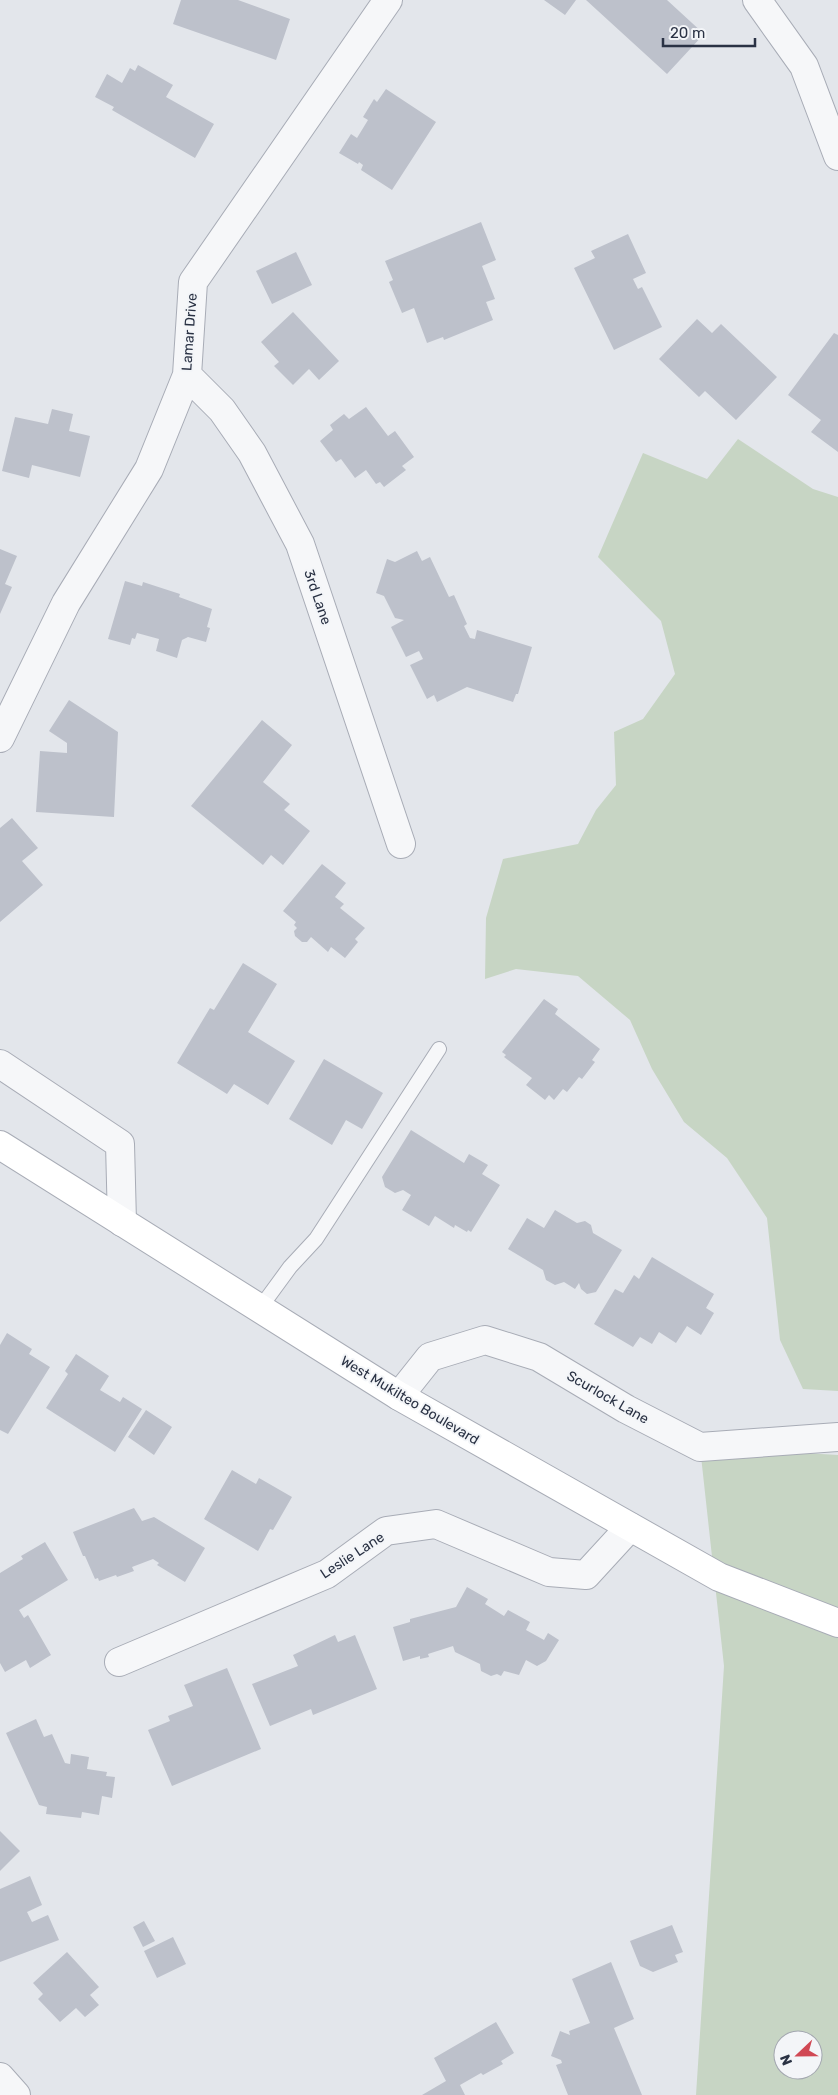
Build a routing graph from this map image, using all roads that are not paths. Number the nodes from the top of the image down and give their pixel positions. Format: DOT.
graph roads {
  1 [pos="388,0"];
  2 [pos="757,0"];
  3 [pos="838,156"];
  4 [pos="187,375"];
  5 [pos="0,738"];
  6 [pos="401,844"];
  7 [pos="439,1049"];
  8 [pos="0,1064"];
  9 [pos="0,1145"];
  10 [pos="122,1222"];
  11 [pos="260,1308"];
  12 [pos="399,1396"];
  13 [pos="838,1437"];
  14 [pos="630,1528"];
  15 [pos="838,1623"];
  16 [pos="119,1662"];
  17 [pos="0,2077"];
  18 [pos="16,2095"];
  1 -- 4 [label="street, Lamar Drive"];
  2 -- 3 [label="street"];
  4 -- 5 [label="street, Lamar Drive"];
  4 -- 6 [label="street, 3rd Lane"];
  7 -- 11 [label="lane"];
  8 -- 10 [label="street"];
  9 -- 10 [label="main road, West Mukilteo Boulevard"];
  10 -- 11 [label="main road, West Mukilteo Boulevard"];
  11 -- 12 [label="main road, West Mukilteo Boulevard"];
  12 -- 13 [label="street, Scurlock Lane"];
  12 -- 14 [label="main road, West Mukilteo Boulevard"];
  14 -- 15 [label="main road, West Mukilteo Boulevard"];
  14 -- 16 [label="street, Leslie Lane"];
  17 -- 18 [label="street"];
}
